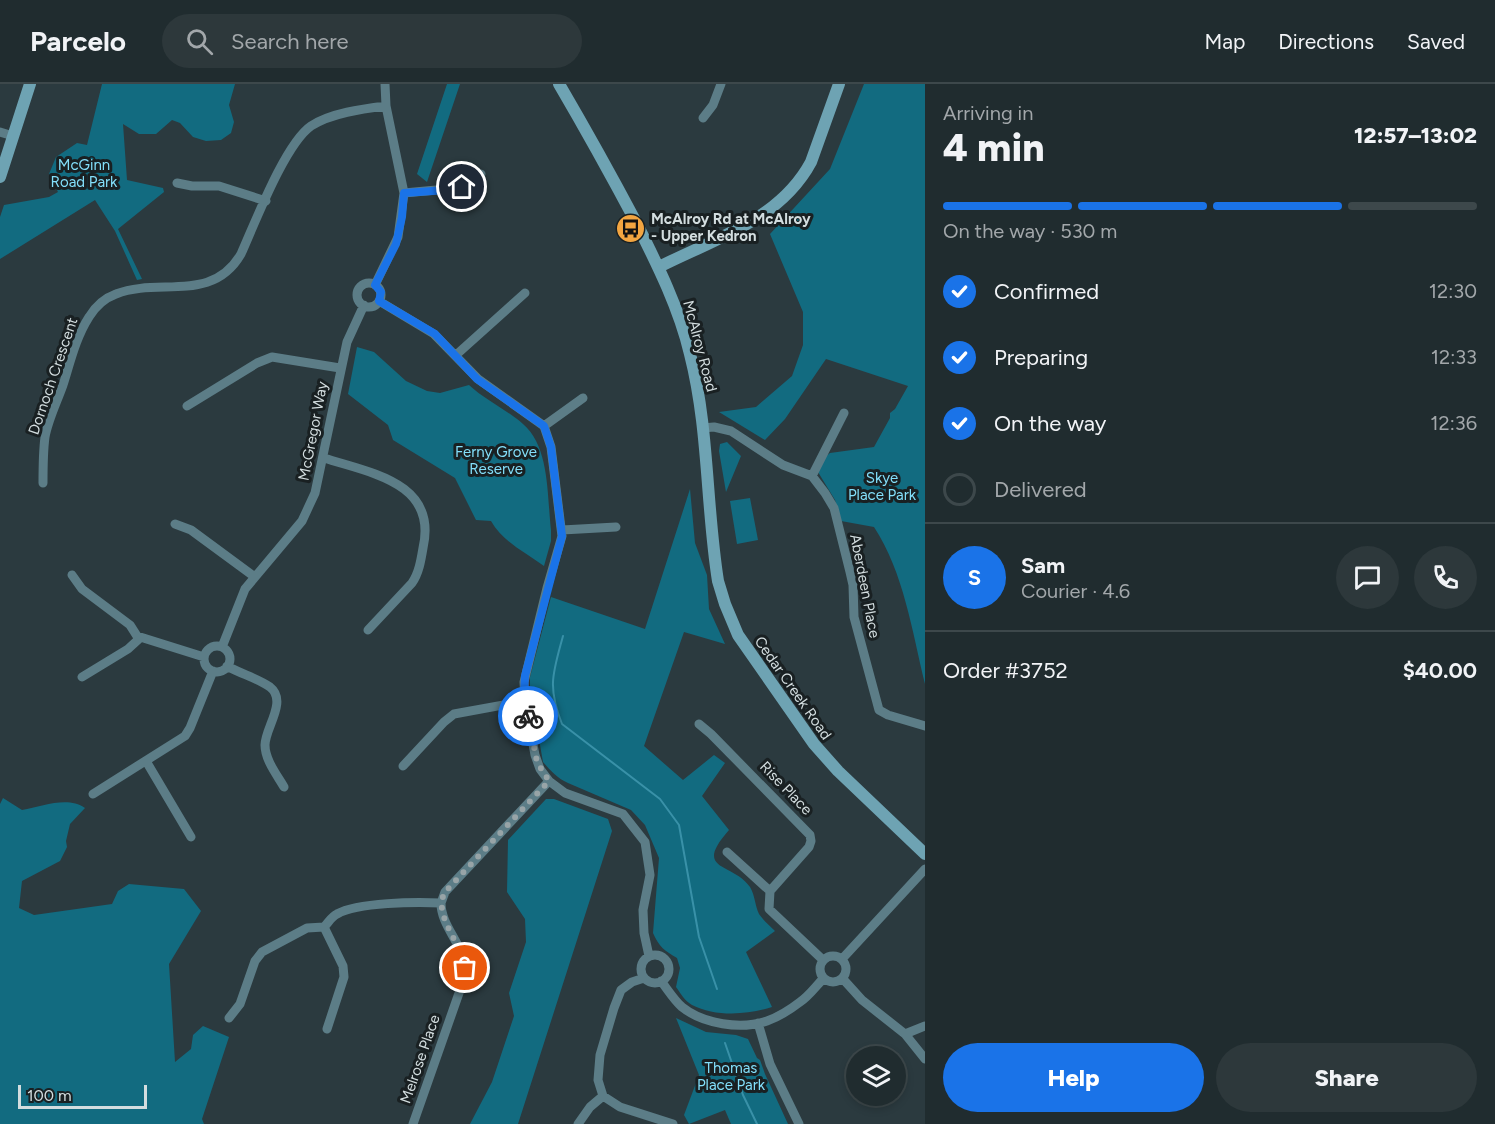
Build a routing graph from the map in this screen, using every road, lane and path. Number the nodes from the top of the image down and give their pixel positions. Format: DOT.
graph roads {
  1 [pos="30,84"];
  2 [pos="385,84"];
  3 [pos="559,84"];
  4 [pos="721,84"];
  5 [pos="839,84"];
  6 [pos="386,106"];
  7 [pos="703,118"];
  8 [pos="0,132"];
  9 [pos="13,136"];
  10 [pos="481,174"];
  11 [pos="0,177"];
  12 [pos="177,183"];
  13 [pos="404,193"];
  14 [pos="266,201"];
  15 [pos="659,267"];
  16 [pos="375,285"];
  17 [pos="525,293"];
  18 [pos="379,301"];
  19 [pos="364,305"];
  20 [pos="456,355"];
  21 [pos="340,368"];
  22 [pos="583,398"];
  23 [pos="187,406"];
  24 [pos="844,413"];
  25 [pos="544,426"];
  26 [pos="702,428"];
  27 [pos="324,458"];
  28 [pos="812,476"];
  29 [pos="42,483"];
  30 [pos="709,499"];
  31 [pos="175,524"];
  32 [pos="616,527"];
  33 [pos="562,530"];
  34 [pos="72,575"];
  35 [pos="255,577"];
  36 [pos="368,630"];
  37 [pos="140,638"];
  38 [pos="222,647"];
  39 [pos="204,657"];
  40 [pos="227,666"];
  41 [pos="213,671"];
  42 [pos="82,677"];
  43 [pos="525,701"];
  44 [pos="699,724"];
  45 [pos="925,726"];
  46 [pos="146,761"];
  47 [pos="403,766"];
  48 [pos="549,781"];
  49 [pos="284,787"];
  50 [pos="93,794"];
  51 [pos="191,837"];
  52 [pos="727,852"];
  53 [pos="925,854"];
  54 [pos="925,869"];
  55 [pos="770,891"];
  56 [pos="441,903"];
  57 [pos="324,927"];
  58 [pos="649,956"];
  59 [pos="842,959"];
  60 [pos="824,960"];
  61 [pos="644,978"];
  62 [pos="823,979"];
  63 [pos="843,979"];
  64 [pos="661,981"];
  65 [pos="229,1018"];
  66 [pos="758,1023"];
  67 [pos="925,1026"];
  68 [pos="327,1029"];
  69 [pos="904,1034"];
  70 [pos="925,1059"];
  71 [pos="603,1096"];
  72 [pos="413,1124"];
  73 [pos="578,1124"];
  74 [pos="673,1124"];
  75 [pos="799,1124"];
  1 -- 9 [label="street"];
  2 -- 6 [label="street"];
  3 -- 15 [label="street, McAlroy Road"];
  4 -- 7 [label="street"];
  5 -- 15 [label="street"];
  6 -- 13 [label="street"];
  6 -- 14 [label="street, Dornoch Crescent"];
  8 -- 9 [label="street"];
  9 -- 11 [label="street"];
  10 -- 13 [label="street"];
  12 -- 14 [label="street"];
  13 -- 16 [label="street"];
  14 -- 29 [label="street, Dornoch Crescent"];
  15 -- 26 [label="street, McAlroy Road"];
  16 -- 18 [label="street"];
  16 -- 19 [label="street"];
  17 -- 20 [label="street"];
  18 -- 19 [label="street"];
  18 -- 20 [label="street"];
  19 -- 21 [label="street, McGregor Way"];
  20 -- 25 [label="street"];
  21 -- 23 [label="street"];
  21 -- 27 [label="street, McGregor Way"];
  22 -- 25 [label="street"];
  24 -- 28 [label="street"];
  25 -- 33 [label="street"];
  26 -- 28 [label="street"];
  26 -- 30 [label="street, McAlroy Road"];
  27 -- 35 [label="street, McGregor Way"];
  27 -- 36 [label="street"];
  28 -- 45 [label="street, Aberdeen Place"];
  30 -- 53 [label="street, Cedar Creek Road"];
  31 -- 35 [label="street"];
  32 -- 33 [label="street"];
  33 -- 43 [label="street"];
  34 -- 37 [label="street"];
  35 -- 38 [label="street, McGregor Way"];
  37 -- 39 [label="street"];
  37 -- 42 [label="street"];
  38 -- 39 [label="street"];
  38 -- 40 [label="street"];
  39 -- 41 [label="street"];
  40 -- 41 [label="street"];
  40 -- 49 [label="street"];
  41 -- 46 [label="street"];
  43 -- 47 [label="street"];
  43 -- 48 [label="street"];
  44 -- 55 [label="street, Rise Place"];
  46 -- 50 [label="street"];
  46 -- 51 [label="street"];
  48 -- 56 [label="street"];
  48 -- 58 [label="street"];
  52 -- 55 [label="street"];
  54 -- 59 [label="street"];
  55 -- 60 [label="street"];
  56 -- 57 [label="street"];
  56 -- 72 [label="street, Melrose Place"];
  57 -- 65 [label="street"];
  57 -- 68 [label="street"];
  58 -- 61 [label="street"];
  58 -- 64 [label="street"];
  59 -- 60 [label="street"];
  59 -- 63 [label="street"];
  60 -- 62 [label="street"];
  61 -- 64 [label="street"];
  61 -- 71 [label="street"];
  62 -- 63 [label="street"];
  62 -- 66 [label="street"];
  63 -- 69 [label="street"];
  64 -- 66 [label="street"];
  66 -- 75 [label="street"];
  67 -- 69 [label="street"];
  69 -- 70 [label="street"];
  71 -- 73 [label="street"];
  71 -- 74 [label="street"];
}
